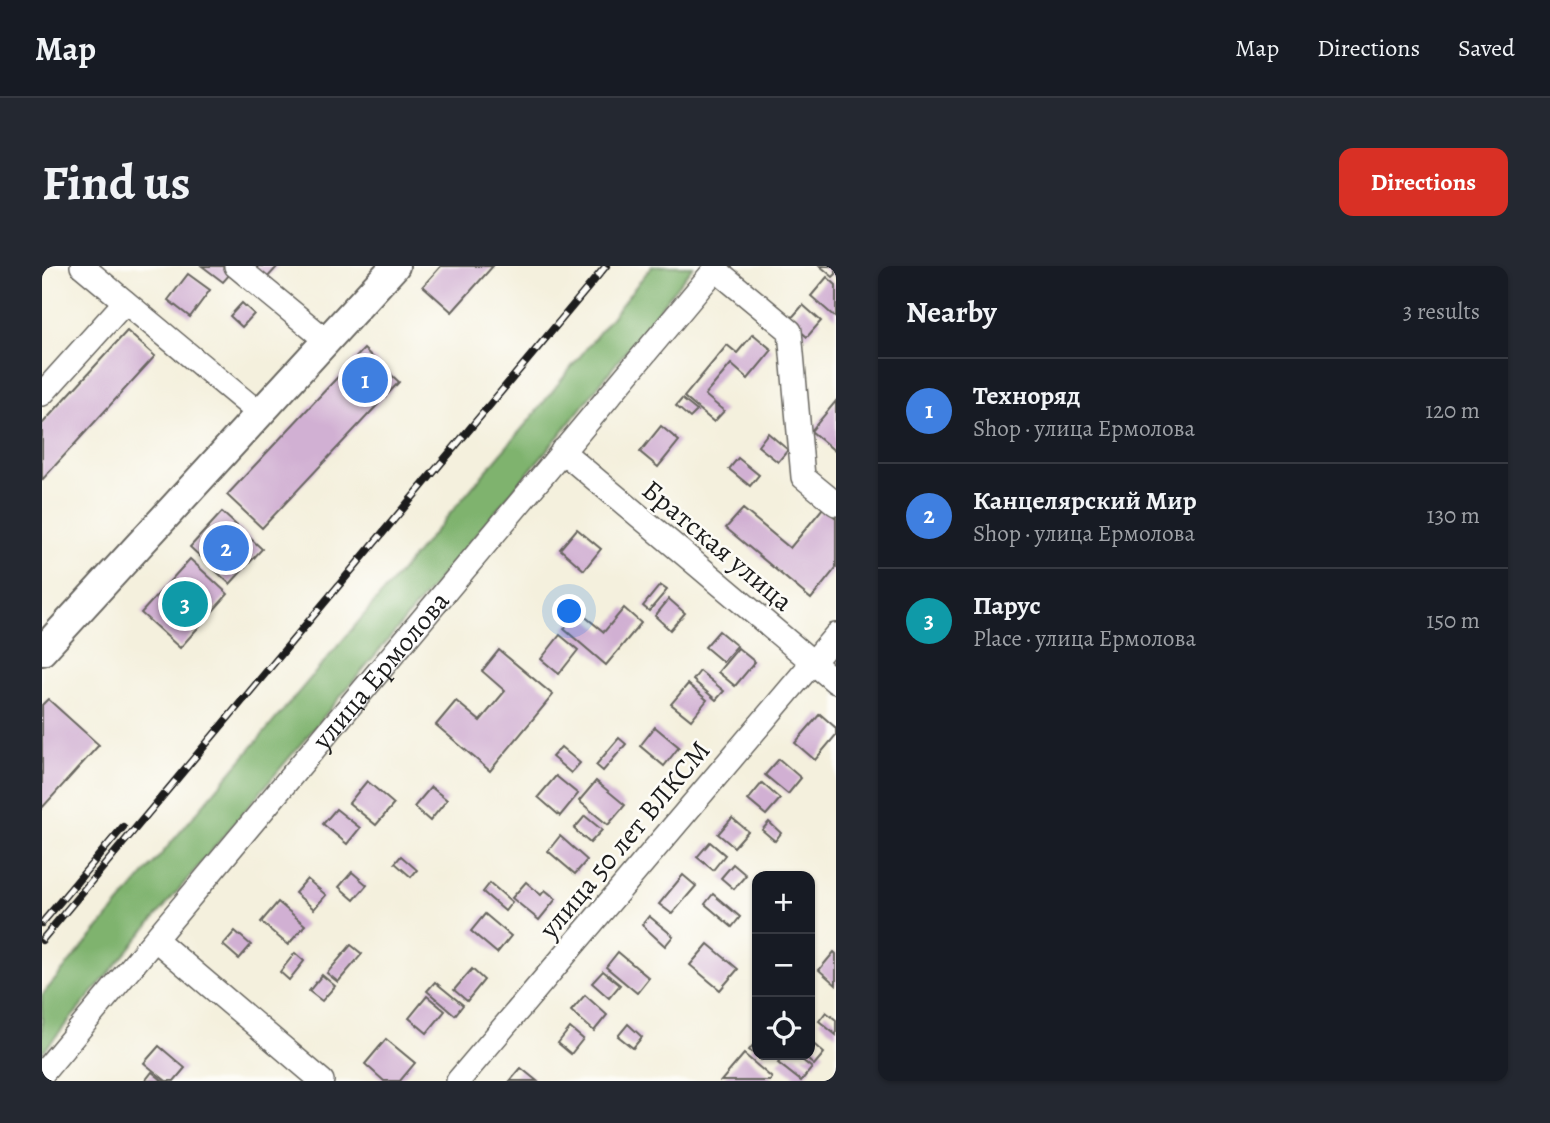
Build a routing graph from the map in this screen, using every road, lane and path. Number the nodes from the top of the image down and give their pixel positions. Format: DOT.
graph roads {
  1 [pos="82,266"];
  2 [pos="236,266"];
  3 [pos="395,266"];
  4 [pos="716,268"];
  5 [pos="125,302"];
  6 [pos="327,341"];
  7 [pos="42,394"];
  8 [pos="260,414"];
  9 [pos="562,451"];
  10 [pos="836,504"];
  11 [pos="836,635"];
  12 [pos="42,651"];
  13 [pos="812,664"];
  14 [pos="836,682"];
  15 [pos="156,940"];
  16 [pos="42,1074"];
  17 [pos="322,1081"];
  18 [pos="458,1081"];
  1 -- 5 [label="street"];
  2 -- 6 [label="street"];
  3 -- 6 [label="main road"];
  4 -- 9 [label="street, улица Ермолова"];
  4 -- 10 [label="street"];
  5 -- 7 [label="street"];
  5 -- 8 [label="street"];
  6 -- 8 [label="main road"];
  8 -- 12 [label="main road"];
  9 -- 13 [label="street, Братская улица"];
  9 -- 15 [label="street, улица Ермолова"];
  11 -- 13 [label="street, улица 50 лет ВЛКСМ"];
  13 -- 14 [label="street, Братская улица"];
  13 -- 18 [label="street, улица 50 лет ВЛКСМ"];
  15 -- 16 [label="street, улица Ермолова"];
  15 -- 17 [label="street"];
}
